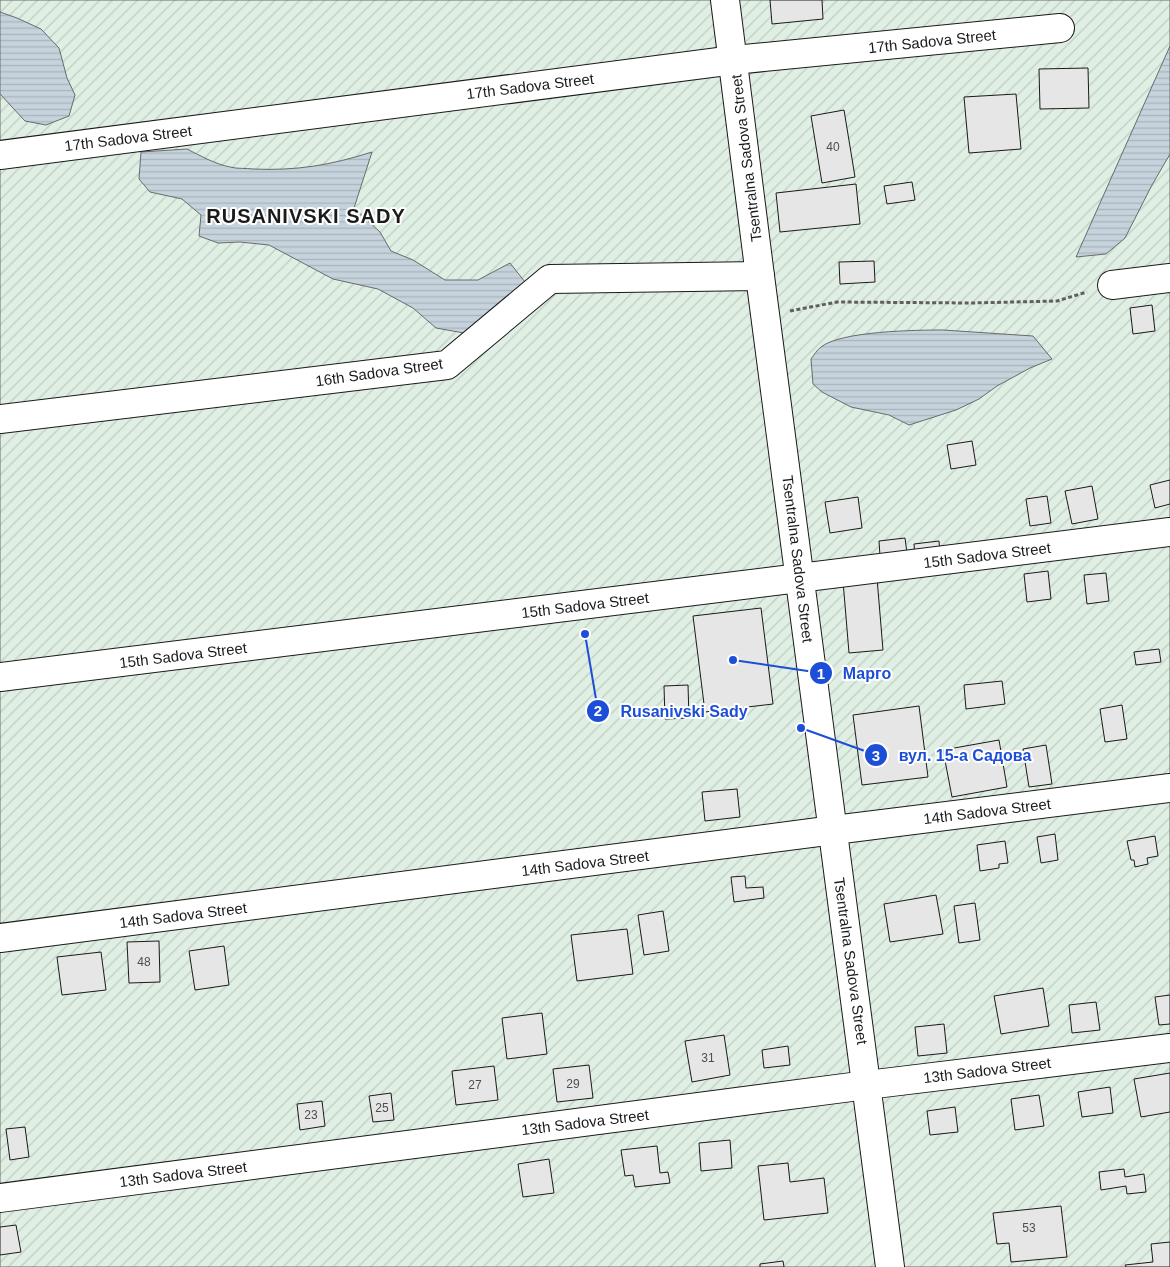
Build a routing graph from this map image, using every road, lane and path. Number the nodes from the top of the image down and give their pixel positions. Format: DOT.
graph roads {
  1 [pos="725,0"];
  2 [pos="1060,28"];
  3 [pos="734,60"];
  4 [pos="0,155"];
  5 [pos="760,276"];
  6 [pos="1170,278"];
  7 [pos="1112,285"];
  8 [pos="766,315"];
  9 [pos="0,419"];
  10 [pos="1170,532"];
  11 [pos="801,578"];
  12 [pos="0,677"];
  13 [pos="1170,788"];
  14 [pos="834,830"];
  15 [pos="0,938"];
  16 [pos="1170,1048"];
  17 [pos="867,1085"];
  18 [pos="0,1198"];
  19 [pos="890,1267"];
  1 -- 3 [label="street, Tsentralna Sadova Street"];
  2 -- 3 [label="street, 17th Sadova Street"];
  3 -- 4 [label="street, 17th Sadova Street"];
  3 -- 5 [label="street, Tsentralna Sadova Street"];
  5 -- 8 [label="street, Tsentralna Sadova Street"];
  5 -- 9 [label="street, 16th Sadova Street"];
  6 -- 7 [label="street"];
  7 -- 8 [label="path"];
  8 -- 11 [label="street, Tsentralna Sadova Street"];
  10 -- 11 [label="street, 15th Sadova Street"];
  11 -- 12 [label="street, 15th Sadova Street"];
  11 -- 14 [label="street, Tsentralna Sadova Street"];
  13 -- 14 [label="street, 14th Sadova Street"];
  14 -- 15 [label="street, 14th Sadova Street"];
  14 -- 17 [label="street, Tsentralna Sadova Street"];
  16 -- 17 [label="street, 13th Sadova Street"];
  17 -- 18 [label="street, 13th Sadova Street"];
  17 -- 19 [label="street, Tsentralna Sadova Street"];
}
